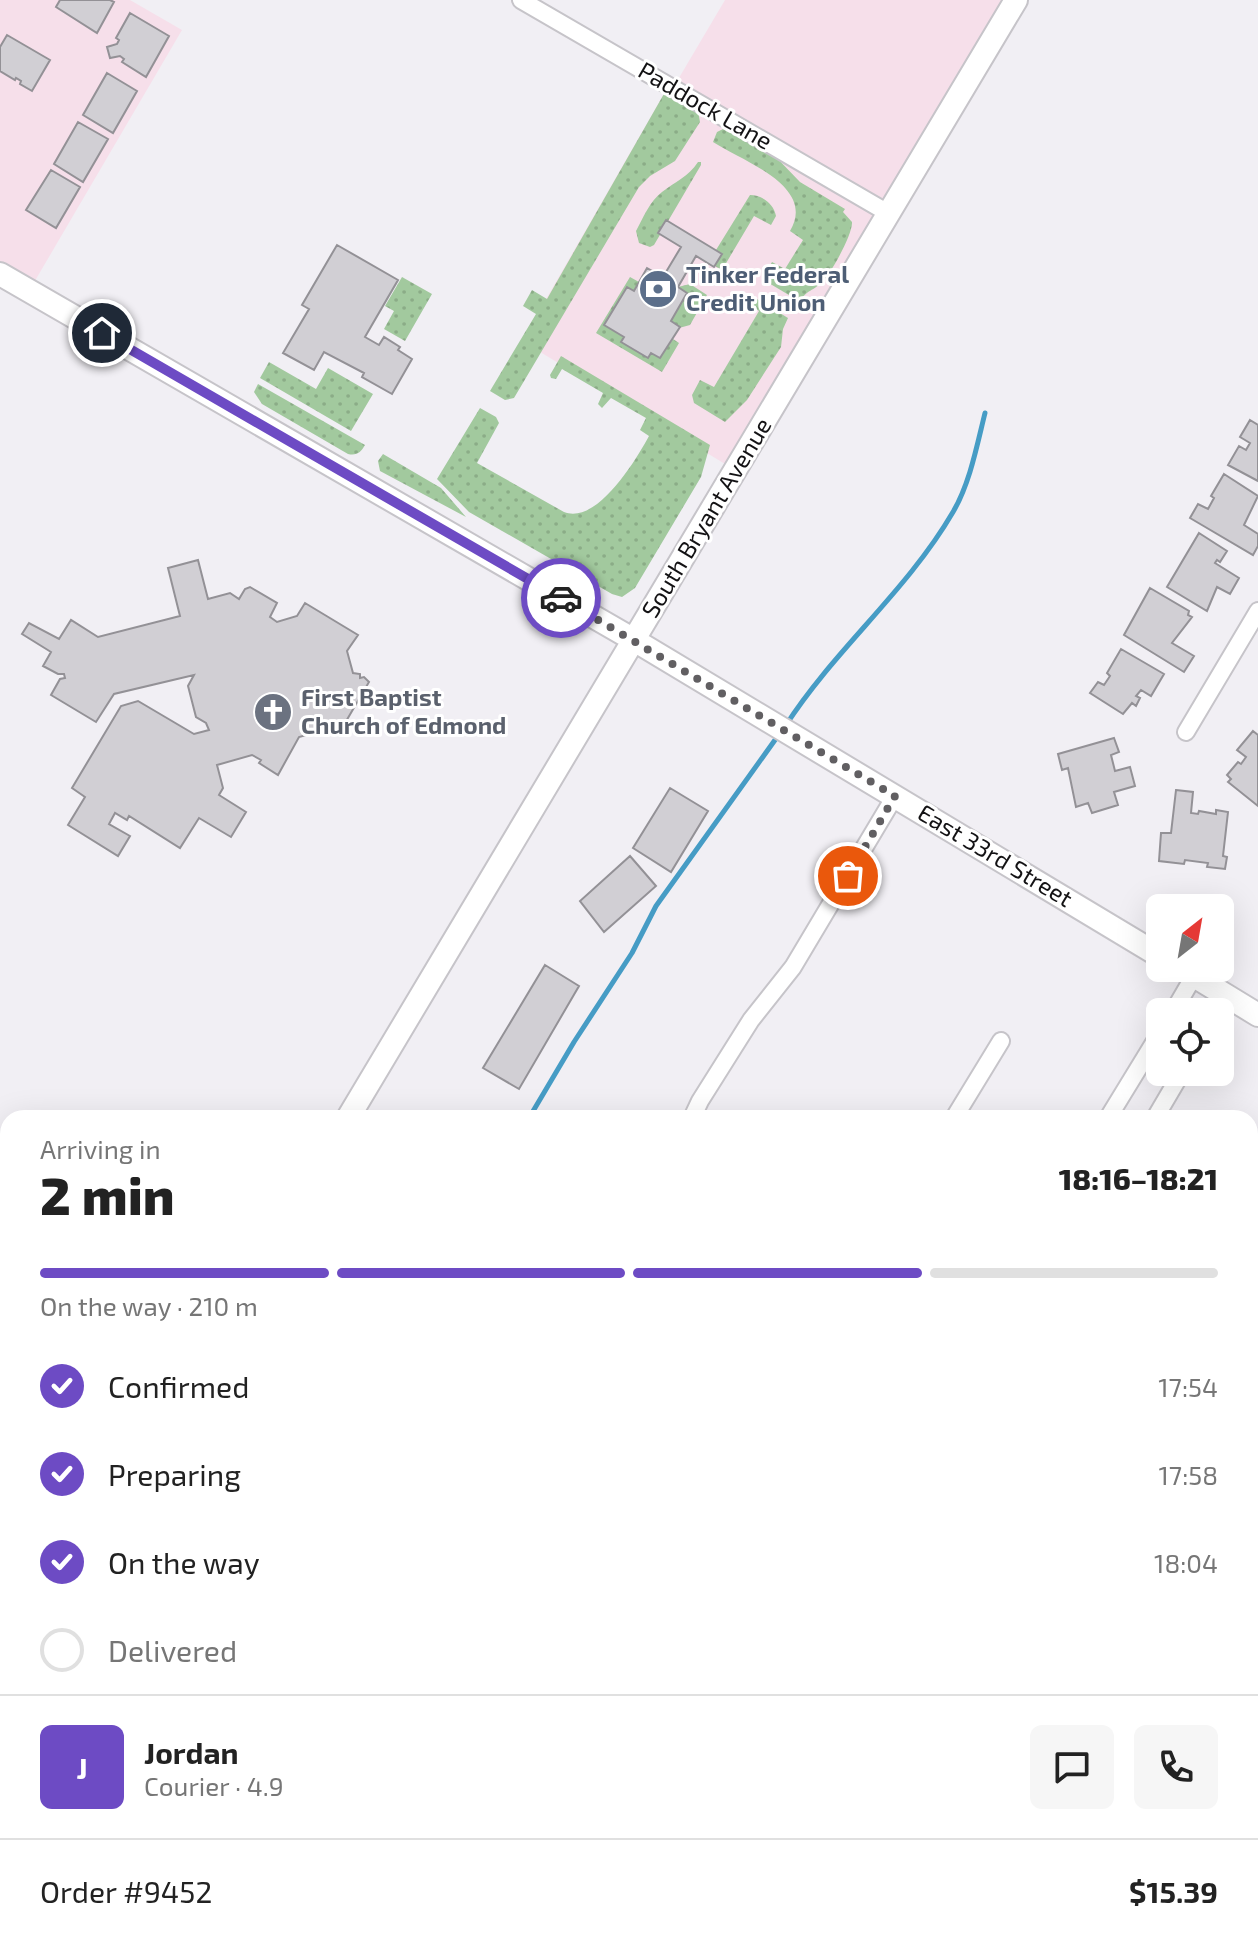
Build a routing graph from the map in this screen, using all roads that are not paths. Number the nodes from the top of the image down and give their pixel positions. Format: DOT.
graph roads {
  1 [pos="521,0"];
  2 [pos="1016,0"];
  3 [pos="888,213"];
  4 [pos="0,274"];
  5 [pos="1258,611"];
  6 [pos="634,640"];
  7 [pos="1186,732"];
  8 [pos="895,796"];
  9 [pos="1146,948"];
  10 [pos="1198,982"];
  11 [pos="1216,998"];
  12 [pos="1234,1007"];
  13 [pos="1258,1015"];
  14 [pos="1001,1041"];
  15 [pos="1146,1056"];
  16 [pos="1174,1086"];
  17 [pos="353,1110"];
  18 [pos="696,1110"];
  19 [pos="959,1110"];
  20 [pos="1113,1110"];
  21 [pos="1160,1110"];
  1 -- 3 [label="street, Paddock Lane"];
  2 -- 3 [label="street, South Bryant Avenue"];
  3 -- 6 [label="street, South Bryant Avenue"];
  4 -- 6 [label="street, East 33rd Street"];
  5 -- 7 [label="street"];
  6 -- 8 [label="street, East 33rd Street"];
  6 -- 17 [label="street, South Bryant Avenue"];
  8 -- 9 [label="street, East 33rd Street"];
  8 -- 18 [label="street"];
  10 -- 11 [label="street"];
  12 -- 13 [label="street"];
  14 -- 19 [label="street"];
  15 -- 20 [label="street"];
  16 -- 21 [label="street"];
}
